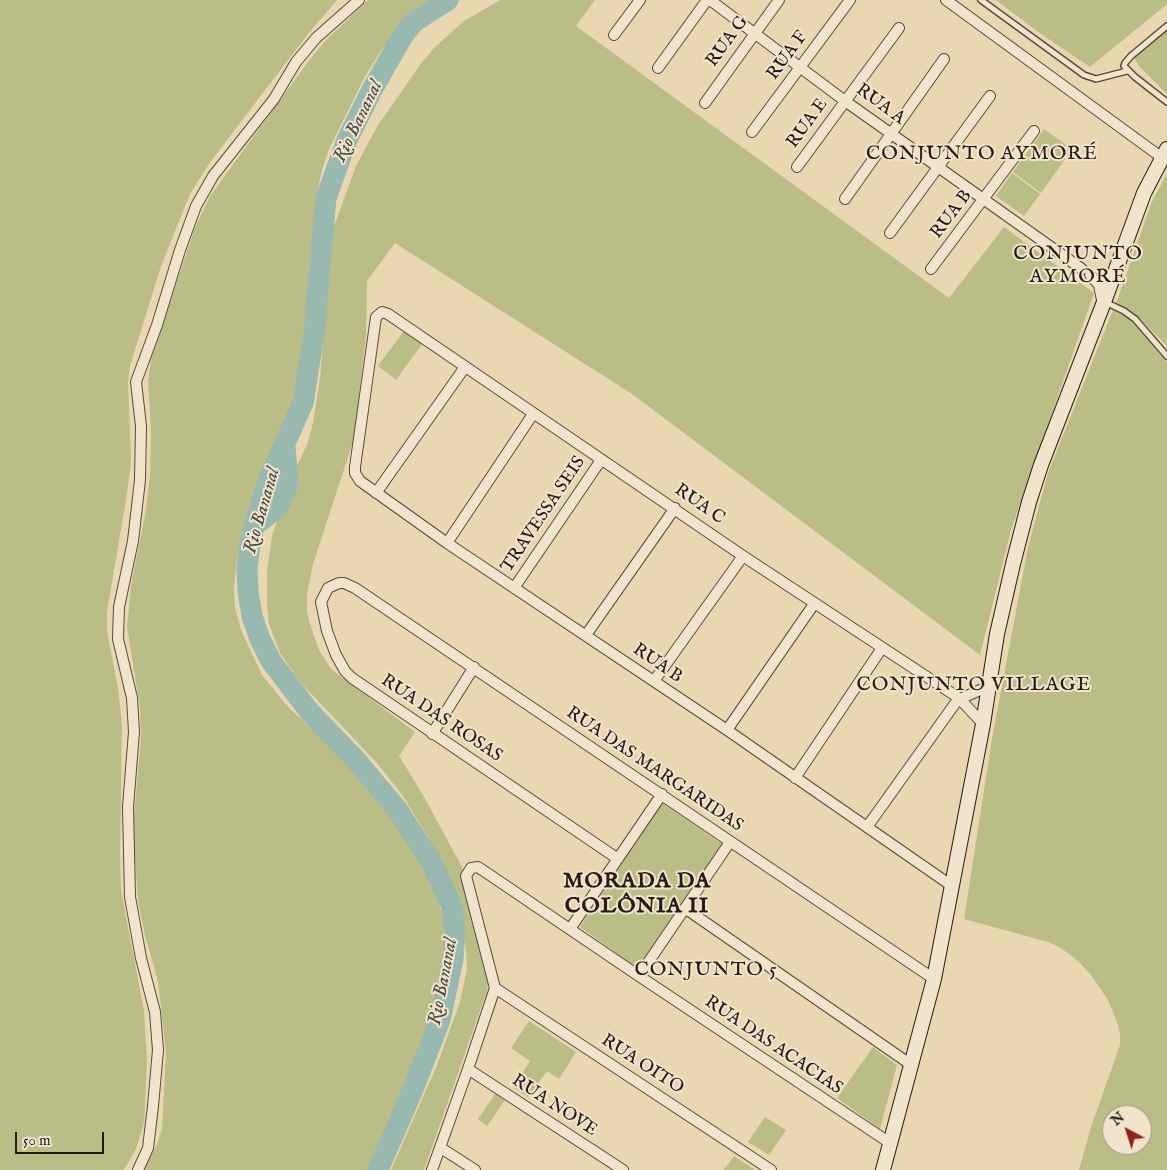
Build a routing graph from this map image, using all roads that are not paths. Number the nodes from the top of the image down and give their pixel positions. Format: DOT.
graph roads {
  1 [pos="359,0"];
  2 [pos="640,0"];
  3 [pos="708,0"];
  4 [pos="779,0"];
  5 [pos="850,0"];
  6 [pos="946,0"];
  7 [pos="981,0"];
  8 [pos="1167,26"];
  9 [pos="900,28"];
  10 [pos="755,32"];
  11 [pos="614,35"];
  12 [pos="944,59"];
  13 [pos="800,67"];
  14 [pos="658,68"];
  15 [pos="1127,71"];
  16 [pos="990,96"];
  17 [pos="845,101"];
  18 [pos="1167,102"];
  19 [pos="705,103"];
  20 [pos="1034,131"];
  21 [pos="752,132"];
  22 [pos="892,134"];
  23 [pos="1164,153"];
  24 [pos="797,167"];
  25 [pos="938,167"];
  26 [pos="844,199"];
  27 [pos="984,199"];
  28 [pos="890,233"];
  29 [pos="931,269"];
  30 [pos="1114,272"];
  31 [pos="1088,274"];
  32 [pos="1103,304"];
  33 [pos="1167,356"];
  34 [pos="464,367"];
  35 [pos="533,414"];
  36 [pos="601,460"];
  37 [pos="355,462"];
  38 [pos="376,493"];
  39 [pos="675,508"];
  40 [pos="447,543"];
  41 [pos="743,556"];
  42 [pos="355,588"];
  43 [pos="514,588"];
  44 [pos="814,604"];
  45 [pos="586,635"];
  46 [pos="882,648"];
  47 [pos="474,668"];
  48 [pos="654,681"];
  49 [pos="989,686"];
  50 [pos="959,698"];
  51 [pos="983,724"];
  52 [pos="727,730"];
  53 [pos="432,734"];
  54 [pos="796,778"];
  55 [pos="662,794"];
  56 [pos="867,827"];
  57 [pos="730,842"];
  58 [pos="618,859"];
  59 [pos="952,886"];
  60 [pos="686,909"];
  61 [pos="570,928"];
  62 [pos="639,976"];
  63 [pos="934,979"];
  64 [pos="494,988"];
  65 [pos="910,1064"];
  66 [pos="468,1069"];
  67 [pos="890,1143"];
  68 [pos="441,1148"];
  69 [pos="138,1170"];
  70 [pos="432,1170"];
  71 [pos="475,1170"];
  72 [pos="623,1170"];
  73 [pos="771,1170"];
  74 [pos="883,1170"];
  1 -- 69 [label="street"];
  2 -- 11 [label="street"];
  3 -- 10 [label="street, RUA A"];
  3 -- 14 [label="street"];
  4 -- 10 [label="street, RUA G"];
  5 -- 13 [label="street, RUA F"];
  6 -- 23 [label="street"];
  7 -- 15 [label="lane"];
  8 -- 15 [label="lane"];
  9 -- 17 [label="street, RUA E"];
  10 -- 13 [label="street, RUA A"];
  10 -- 19 [label="street, RUA G"];
  12 -- 22 [label="street"];
  13 -- 17 [label="street, RUA A"];
  13 -- 21 [label="street, RUA F"];
  15 -- 18 [label="lane"];
  16 -- 25 [label="street"];
  17 -- 22 [label="street, RUA A"];
  17 -- 24 [label="street, RUA E"];
  20 -- 27 [label="street, RUA B"];
  22 -- 25 [label="street, RUA A"];
  22 -- 26 [label="street"];
  23 -- 30 [label="main road"];
  25 -- 27 [label="street, RUA A"];
  25 -- 28 [label="street"];
  27 -- 29 [label="street, RUA B"];
  27 -- 31 [label="street, RUA A"];
  30 -- 31 [label="street"];
  30 -- 32 [label="main road"];
  31 -- 32 [label="street"];
  32 -- 33 [label="lane"];
  32 -- 49 [label="main road"];
  34 -- 35 [label="street, RUA C"];
  34 -- 37 [label="street, RUA C"];
  34 -- 38 [label="street"];
  35 -- 36 [label="street, RUA C"];
  35 -- 40 [label="street"];
  36 -- 39 [label="street, RUA C"];
  36 -- 43 [label="street, TRAVESSA SEIS"];
  37 -- 38 [label="street, RUA B"];
  38 -- 40 [label="street, RUA B"];
  39 -- 41 [label="street, RUA C"];
  39 -- 45 [label="street"];
  40 -- 43 [label="street, RUA B"];
  41 -- 44 [label="street, RUA C"];
  41 -- 48 [label="street"];
  42 -- 47 [label="street, RUA DAS MARGARIDAS"];
  42 -- 53 [label="street, RUA DAS ROSAS"];
  43 -- 45 [label="street, RUA B"];
  44 -- 46 [label="street, RUA C"];
  44 -- 52 [label="street"];
  45 -- 48 [label="street, RUA B"];
  46 -- 50 [label="street, RUA C"];
  46 -- 54 [label="street"];
  47 -- 53 [label="street"];
  47 -- 55 [label="street, RUA DAS MARGARIDAS"];
  48 -- 52 [label="street, RUA B"];
  49 -- 50 [label="street"];
  49 -- 51 [label="main road"];
  50 -- 51 [label="street, RUA C"];
  50 -- 56 [label="street"];
  51 -- 59 [label="main road"];
  52 -- 54 [label="street, RUA B"];
  53 -- 58 [label="street, RUA DAS ROSAS"];
  54 -- 56 [label="street, RUA B"];
  55 -- 57 [label="street, RUA DAS MARGARIDAS"];
  55 -- 58 [label="street"];
  56 -- 59 [label="street, RUA B"];
  57 -- 60 [label="street"];
  57 -- 63 [label="street, RUA DAS MARGARIDAS"];
  58 -- 61 [label="street"];
  59 -- 63 [label="main road"];
  60 -- 62 [label="street"];
  60 -- 65 [label="street"];
  61 -- 62 [label="street, RUA DAS ACACIAS"];
  61 -- 64 [label="street, RUA DAS ACACIAS"];
  62 -- 67 [label="street, RUA DAS ACACIAS"];
  63 -- 65 [label="main road"];
  64 -- 66 [label="street"];
  64 -- 73 [label="street, RUA OITO"];
  65 -- 67 [label="main road"];
  66 -- 68 [label="street"];
  66 -- 72 [label="street, RUA NOVE"];
  67 -- 74 [label="main road"];
  68 -- 70 [label="street"];
  68 -- 71 [label="street"];
}
